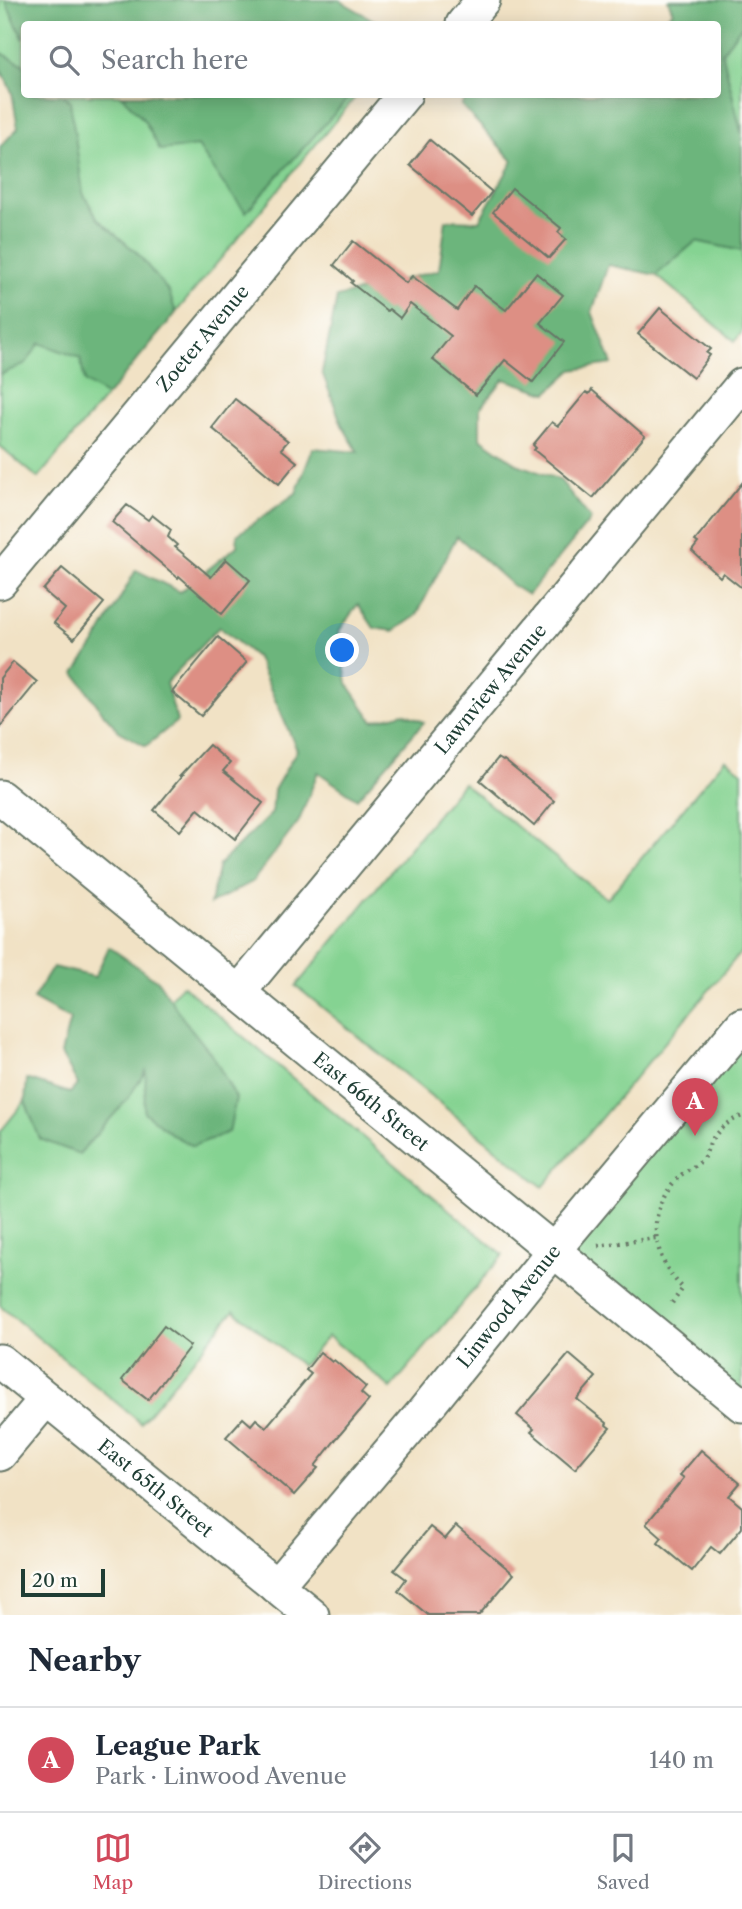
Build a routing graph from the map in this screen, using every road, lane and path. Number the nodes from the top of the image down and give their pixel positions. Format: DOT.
graph roads {
  1 [pos="483,0"];
  2 [pos="466,21"];
  3 [pos="402,98"];
  4 [pos="742,385"];
  5 [pos="0,582"];
  6 [pos="0,797"];
  7 [pos="239,992"];
  8 [pos="742,1025"];
  9 [pos="742,1116"];
  10 [pos="656,1238"];
  11 [pos="594,1247"];
  12 [pos="554,1250"];
  13 [pos="672,1303"];
  14 [pos="0,1361"];
  15 [pos="46,1399"];
  16 [pos="742,1405"];
  17 [pos="0,1454"];
  18 [pos="276,1586"];
  19 [pos="312,1615"];
  1 -- 2 [label="street"];
  3 -- 5 [label="street, Zoeter Avenue"];
  4 -- 7 [label="street, Lawnview Avenue"];
  6 -- 7 [label="street, East 66th Street"];
  7 -- 12 [label="street, East 66th Street"];
  8 -- 12 [label="street, Linwood Avenue"];
  9 -- 10 [label="path"];
  10 -- 11 [label="path"];
  10 -- 13 [label="path"];
  12 -- 16 [label="street, East 66th Street"];
  12 -- 18 [label="street, Linwood Avenue"];
  14 -- 15 [label="street, East 65th Street"];
  15 -- 17 [label="street"];
  15 -- 18 [label="street, East 65th Street"];
  18 -- 19 [label="street, East 65th Street"];
}
